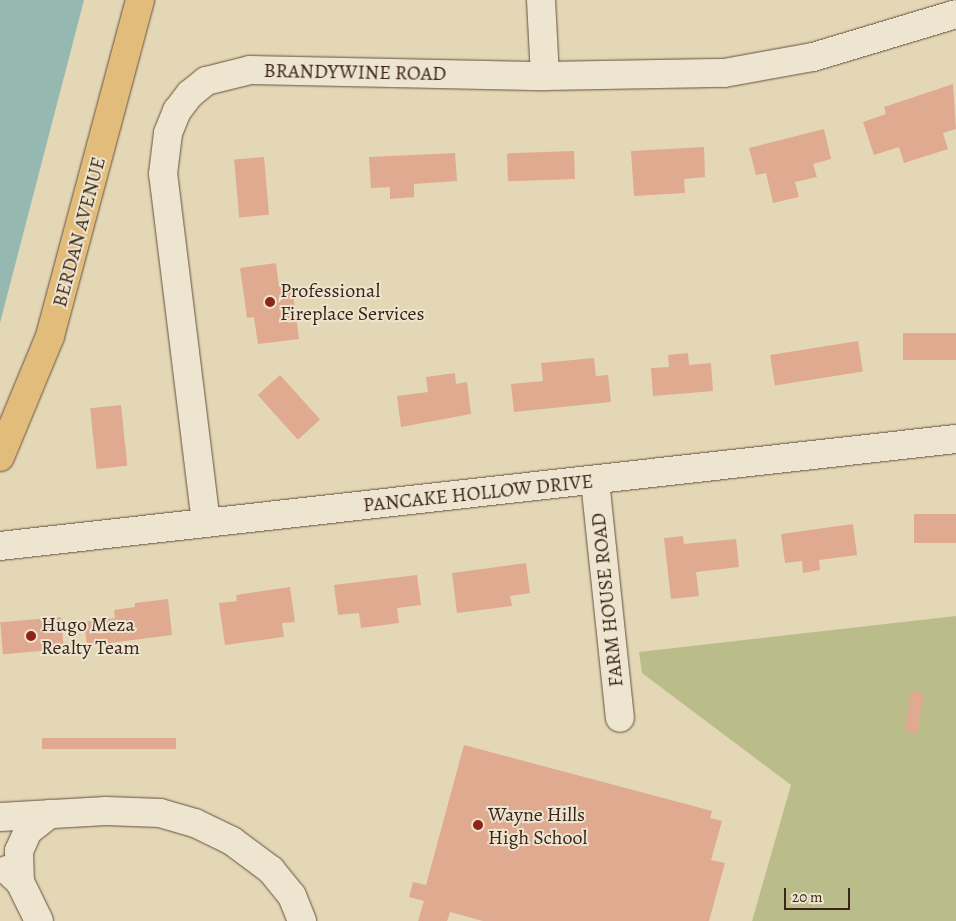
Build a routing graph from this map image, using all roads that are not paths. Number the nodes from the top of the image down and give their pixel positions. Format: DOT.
graph roads {
  1 [pos="140,0"];
  2 [pos="541,0"];
  3 [pos="956,14"];
  4 [pos="545,76"];
  5 [pos="956,439"];
  6 [pos="0,457"];
  7 [pos="595,481"];
  8 [pos="206,523"];
  9 [pos="0,546"];
  10 [pos="620,718"];
  11 [pos="50,814"];
  12 [pos="0,817"];
  13 [pos="0,864"];
  14 [pos="20,882"];
  15 [pos="39,921"];
  16 [pos="302,921"];
  1 -- 6 [label="main road, BERDAN AVENUE"];
  2 -- 4 [label="street"];
  3 -- 4 [label="street, BRANDYWINE ROAD"];
  4 -- 8 [label="street, BRANDYWINE ROAD"];
  5 -- 7 [label="street, PANCAKE HOLLOW DRIVE"];
  7 -- 8 [label="street, PANCAKE HOLLOW DRIVE"];
  7 -- 10 [label="street, FARM HOUSE ROAD"];
  8 -- 9 [label="street, PANCAKE HOLLOW DRIVE"];
  11 -- 12 [label="street"];
  11 -- 14 [label="street"];
  11 -- 16 [label="street"];
  13 -- 14 [label="street"];
  14 -- 15 [label="street"];
}
